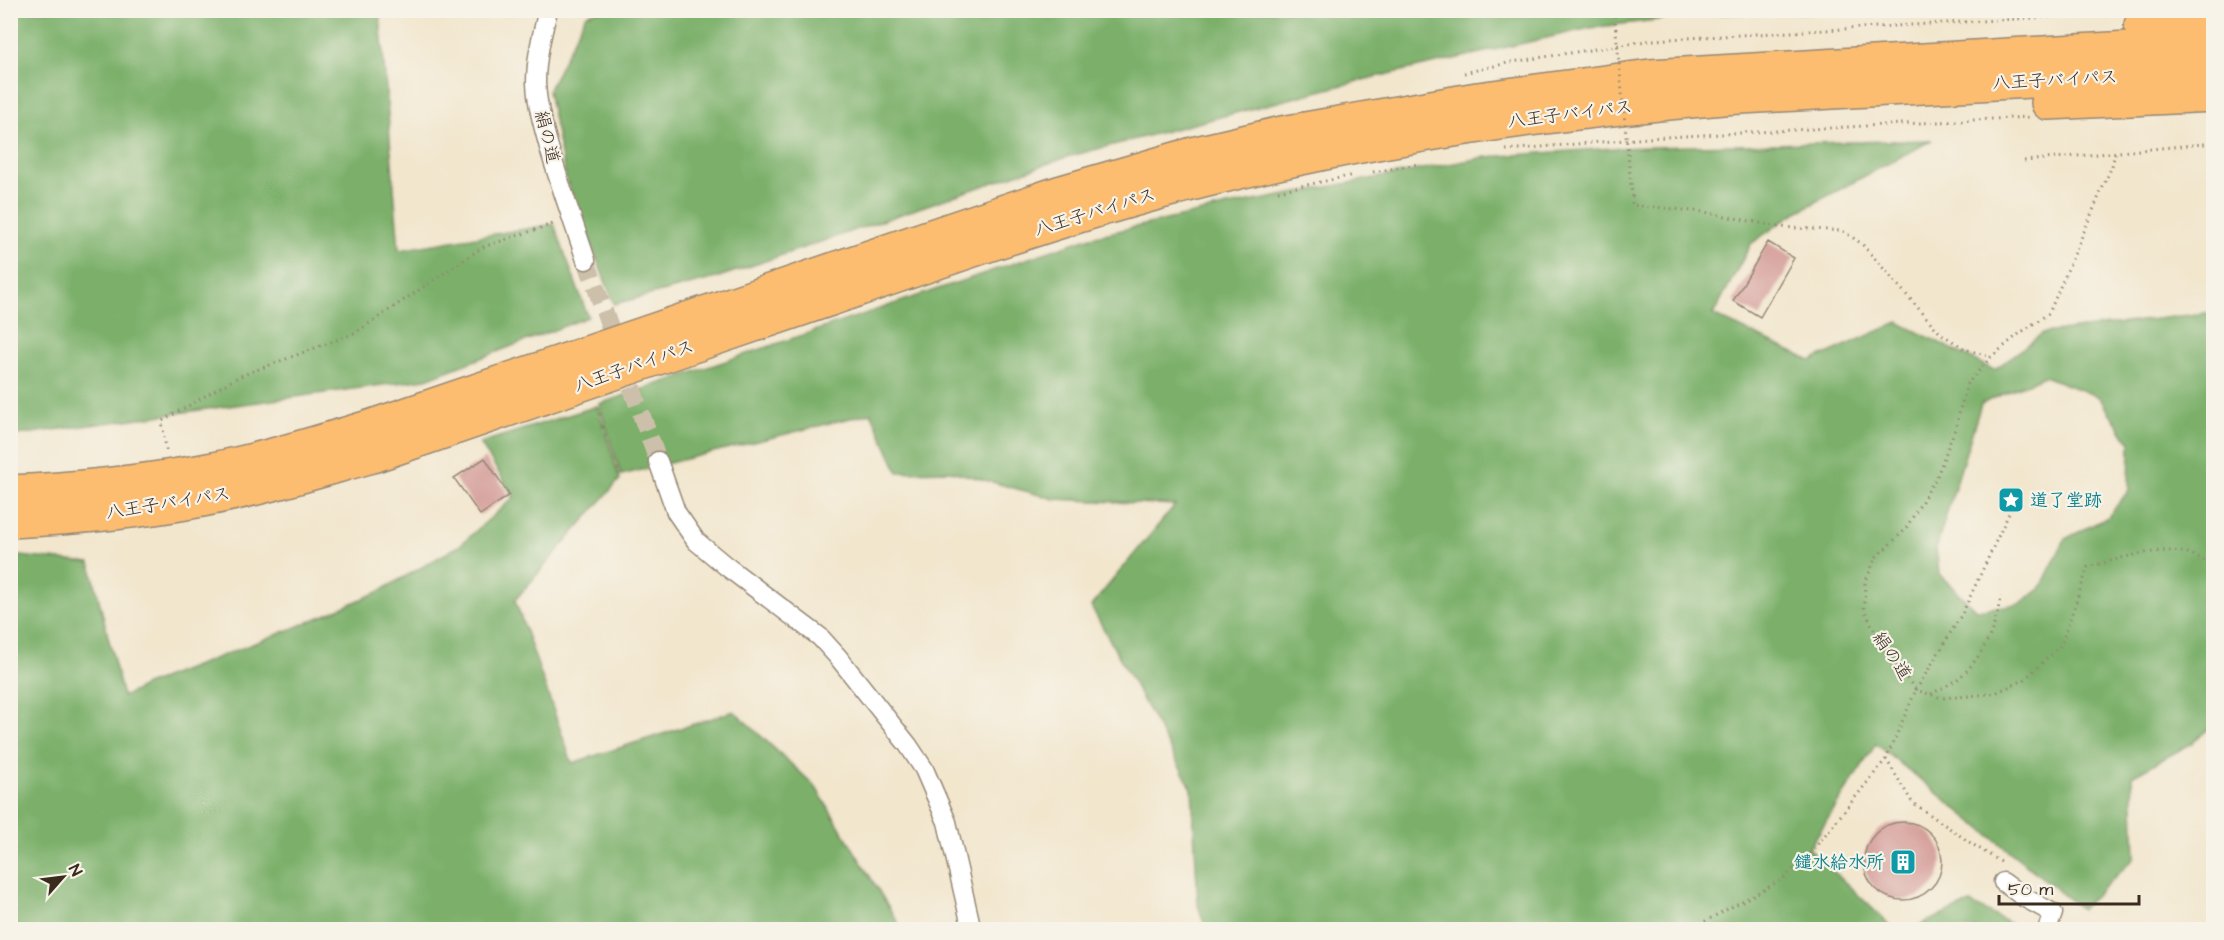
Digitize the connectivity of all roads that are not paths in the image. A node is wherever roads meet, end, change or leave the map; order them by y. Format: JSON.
{"nodes":[{"id":1,"x":548,"y":10,"type":"edge"},
{"id":2,"x":2214,"y":20,"type":"edge"},
{"id":3,"x":2214,"y":43,"type":"edge"},
{"id":4,"x":2214,"y":71,"type":"edge"},
{"id":5,"x":2214,"y":95,"type":"edge"},
{"id":6,"x":1477,"y":99,"type":"junction"},
{"id":7,"x":1361,"y":165,"type":"junction"},
{"id":8,"x":586,"y":260,"type":"tunnel mouth"},
{"id":9,"x":658,"y":460,"type":"tunnel mouth"},
{"id":10,"x":10,"y":492,"type":"edge"},
{"id":11,"x":10,"y":521,"type":"edge"},
{"id":12,"x":2003,"y":882,"type":"road end"},
{"id":13,"x":972,"y":930,"type":"edge"},
{"id":14,"x":2047,"y":930,"type":"edge"}],
"edges":[{"from":1,"to":8,"type":"street","name":"絹の道"},
{"from":2,"to":6,"type":"highway"},
{"from":3,"to":6,"type":"highway","name":"八王子バイパス"},
{"from":4,"to":7,"type":"highway","name":"八王子バイパス"},
{"from":5,"to":7,"type":"highway"},
{"from":6,"to":10,"type":"highway","name":"八王子バイパス"},
{"from":7,"to":11,"type":"highway","name":"八王子バイパス"},
{"from":9,"to":13,"type":"street"},
{"from":12,"to":14,"type":"street"}]}
